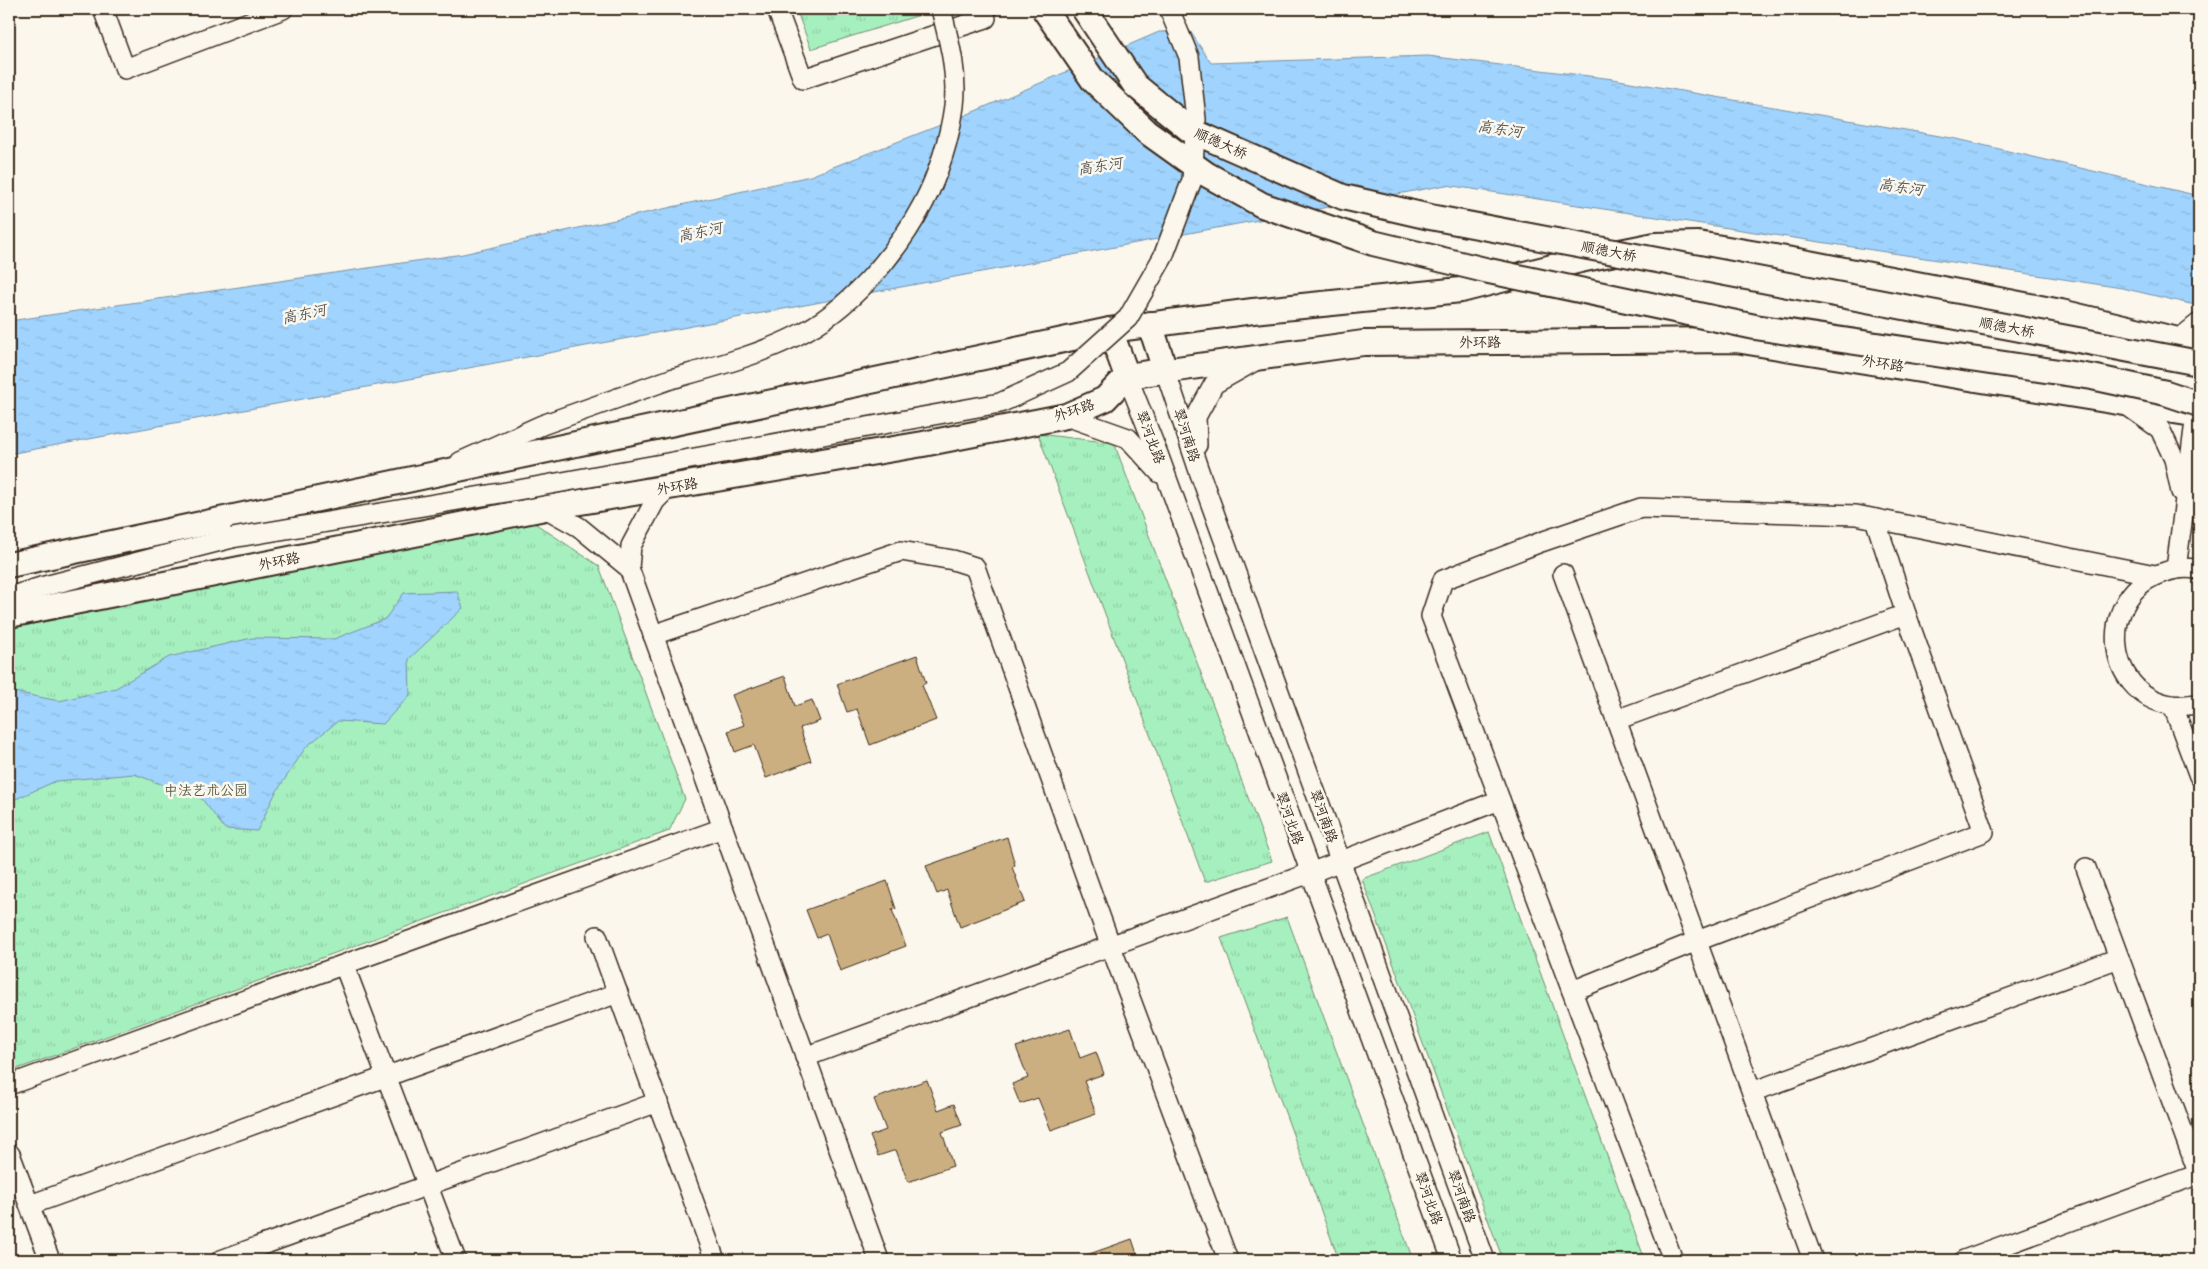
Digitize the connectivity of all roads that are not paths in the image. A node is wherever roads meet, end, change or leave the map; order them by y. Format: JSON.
{"nodes":[{"id":1,"x":103,"y":9,"type":"edge"},
{"id":2,"x":283,"y":9,"type":"edge"},
{"id":3,"x":777,"y":9,"type":"edge"},
{"id":4,"x":941,"y":9,"type":"edge"},
{"id":5,"x":1044,"y":9,"type":"edge"},
{"id":6,"x":1084,"y":9,"type":"edge"},
{"id":7,"x":1169,"y":9,"type":"edge"},
{"id":8,"x":986,"y":18,"type":"dead end"},
{"id":9,"x":2199,"y":323,"type":"edge"},
{"id":10,"x":1150,"y":324,"type":"junction"},
{"id":11,"x":1110,"y":330,"type":"junction"},
{"id":12,"x":2178,"y":340,"type":"junction"},
{"id":13,"x":2199,"y":355,"type":"edge"},
{"id":14,"x":1262,"y":357,"type":"junction"},
{"id":15,"x":2199,"y":363,"type":"edge"},
{"id":16,"x":1166,"y":370,"type":"junction"},
{"id":17,"x":1127,"y":376,"type":"junction"},
{"id":18,"x":2122,"y":401,"type":"junction"},
{"id":19,"x":2198,"y":411,"type":"edge"},
{"id":20,"x":1066,"y":416,"type":"junction"},
{"id":21,"x":1199,"y":471,"type":"junction"},
{"id":22,"x":431,"y":474,"type":"junction"},
{"id":23,"x":1167,"y":480,"type":"junction"},
{"id":24,"x":669,"y":487,"type":"junction"},
{"id":25,"x":545,"y":508,"type":"junction"},
{"id":26,"x":2184,"y":509,"type":"junction"},
{"id":27,"x":1875,"y":519,"type":"junction"},
{"id":28,"x":9,"y":564,"type":"edge"},
{"id":29,"x":629,"y":568,"type":"junction"},
{"id":30,"x":2176,"y":569,"type":"junction"},
{"id":31,"x":2199,"y":570,"type":"edge"},
{"id":32,"x":1563,"y":574,"type":"dead end"},
{"id":33,"x":2155,"y":575,"type":"junction"},
{"id":34,"x":9,"y":597,"type":"edge"},
{"id":35,"x":9,"y":614,"type":"edge"},
{"id":36,"x":1906,"y":614,"type":"junction"},
{"id":37,"x":653,"y":636,"type":"junction"},
{"id":38,"x":2199,"y":704,"type":"edge"},
{"id":39,"x":2173,"y":706,"type":"junction"},
{"id":40,"x":1616,"y":720,"type":"junction"},
{"id":41,"x":2199,"y":776,"type":"edge"},
{"id":42,"x":1500,"y":800,"type":"junction"},
{"id":43,"x":723,"y":828,"type":"junction"},
{"id":44,"x":1340,"y":860,"type":"junction"},
{"id":45,"x":2086,"y":868,"type":"dead end"},
{"id":46,"x":1310,"y":873,"type":"junction"},
{"id":47,"x":597,"y":936,"type":"dead end"},
{"id":48,"x":1697,"y":941,"type":"junction"},
{"id":49,"x":1110,"y":944,"type":"junction"},
{"id":50,"x":2119,"y":958,"type":"junction"},
{"id":51,"x":344,"y":965,"type":"junction"},
{"id":52,"x":1572,"y":991,"type":"junction"},
{"id":53,"x":618,"y":993,"type":"junction"},
{"id":54,"x":805,"y":1057,"type":"junction"},
{"id":55,"x":386,"y":1076,"type":"junction"},
{"id":56,"x":9,"y":1086,"type":"edge"},
{"id":57,"x":1752,"y":1092,"type":"junction"},
{"id":58,"x":658,"y":1102,"type":"junction"},
{"id":59,"x":10,"y":1154,"type":"dead end"},
{"id":60,"x":2199,"y":1174,"type":"edge"},
{"id":61,"x":428,"y":1185,"type":"junction"},
{"id":62,"x":30,"y":1205,"type":"junction"},
{"id":63,"x":50,"y":1260,"type":"edge"},
{"id":64,"x":221,"y":1260,"type":"edge"},
{"id":65,"x":456,"y":1260,"type":"edge"},
{"id":66,"x":715,"y":1260,"type":"edge"},
{"id":67,"x":879,"y":1260,"type":"edge"},
{"id":68,"x":1228,"y":1260,"type":"edge"},
{"id":69,"x":1452,"y":1260,"type":"edge"},
{"id":70,"x":1485,"y":1260,"type":"edge"},
{"id":71,"x":1673,"y":1260,"type":"edge"},
{"id":72,"x":1813,"y":1260,"type":"edge"},
{"id":73,"x":1964,"y":1260,"type":"edge"}],
"edges":[{"from":1,"to":2,"type":"street"},
{"from":3,"to":8,"type":"street"},
{"from":4,"to":22,"type":"street","bridge":true},
{"from":5,"to":19,"type":"main road","bridge":true},
{"from":6,"to":15,"type":"main road","name":"顺德大桥","bridge":true},
{"from":7,"to":34,"type":"street","bridge":true},
{"from":9,"to":12,"type":"street"},
{"from":10,"to":11,"type":"main road"},
{"from":10,"to":12,"type":"main road"},
{"from":10,"to":16,"type":"main road"},
{"from":11,"to":17,"type":"main road"},
{"from":11,"to":22,"type":"main road"},
{"from":12,"to":13,"type":"main road"},
{"from":14,"to":16,"type":"main road","name":"外环路"},
{"from":14,"to":18,"type":"main road","name":"外环路"},
{"from":14,"to":21,"type":"street"},
{"from":16,"to":17,"type":"main road","name":"外环路"},
{"from":16,"to":21,"type":"street","name":"翠河南路"},
{"from":17,"to":20,"type":"main road","name":"外环路"},
{"from":17,"to":23,"type":"street","name":"翠河北路"},
{"from":18,"to":19,"type":"main road","name":"外环路"},
{"from":18,"to":26,"type":"street"},
{"from":19,"to":26,"type":"street"},
{"from":20,"to":23,"type":"street"},
{"from":20,"to":24,"type":"main road","name":"外环路"},
{"from":21,"to":44,"type":"street","name":"翠河南路"},
{"from":22,"to":28,"type":"main road"},
{"from":23,"to":46,"type":"street","name":"翠河北路"},
{"from":24,"to":25,"type":"main road","name":"外环路"},
{"from":24,"to":29,"type":"street"},
{"from":25,"to":29,"type":"street"},
{"from":25,"to":35,"type":"main road","name":"外环路"},
{"from":26,"to":30,"type":"street"},
{"from":27,"to":33,"type":"street"},
{"from":27,"to":36,"type":"street"},
{"from":27,"to":42,"type":"street"},
{"from":29,"to":37,"type":"street"},
{"from":30,"to":31,"type":"street"},
{"from":30,"to":33,"type":"street"},
{"from":32,"to":40,"type":"street"},
{"from":33,"to":39,"type":"street"},
{"from":36,"to":40,"type":"street"},
{"from":36,"to":48,"type":"street"},
{"from":37,"to":43,"type":"street"},
{"from":37,"to":49,"type":"street"},
{"from":38,"to":39,"type":"street"},
{"from":39,"to":41,"type":"street"},
{"from":40,"to":48,"type":"street"},
{"from":42,"to":44,"type":"street"},
{"from":42,"to":52,"type":"street"},
{"from":43,"to":51,"type":"street"},
{"from":43,"to":54,"type":"street"},
{"from":44,"to":46,"type":"street"},
{"from":44,"to":70,"type":"street","name":"翠河南路"},
{"from":45,"to":50,"type":"street"},
{"from":46,"to":49,"type":"street"},
{"from":46,"to":69,"type":"street","name":"翠河北路"},
{"from":47,"to":53,"type":"street"},
{"from":48,"to":52,"type":"street"},
{"from":48,"to":57,"type":"street"},
{"from":49,"to":54,"type":"street"},
{"from":49,"to":68,"type":"street"},
{"from":50,"to":57,"type":"street"},
{"from":50,"to":60,"type":"street"},
{"from":51,"to":55,"type":"street"},
{"from":51,"to":56,"type":"street"},
{"from":52,"to":71,"type":"street"},
{"from":53,"to":55,"type":"street"},
{"from":53,"to":58,"type":"street"},
{"from":54,"to":67,"type":"street"},
{"from":55,"to":61,"type":"street"},
{"from":55,"to":62,"type":"street"},
{"from":57,"to":72,"type":"street"},
{"from":58,"to":61,"type":"street"},
{"from":58,"to":66,"type":"street"},
{"from":59,"to":62,"type":"street"},
{"from":60,"to":73,"type":"street"},
{"from":61,"to":64,"type":"street"},
{"from":61,"to":65,"type":"street"},
{"from":62,"to":63,"type":"street"}]}
